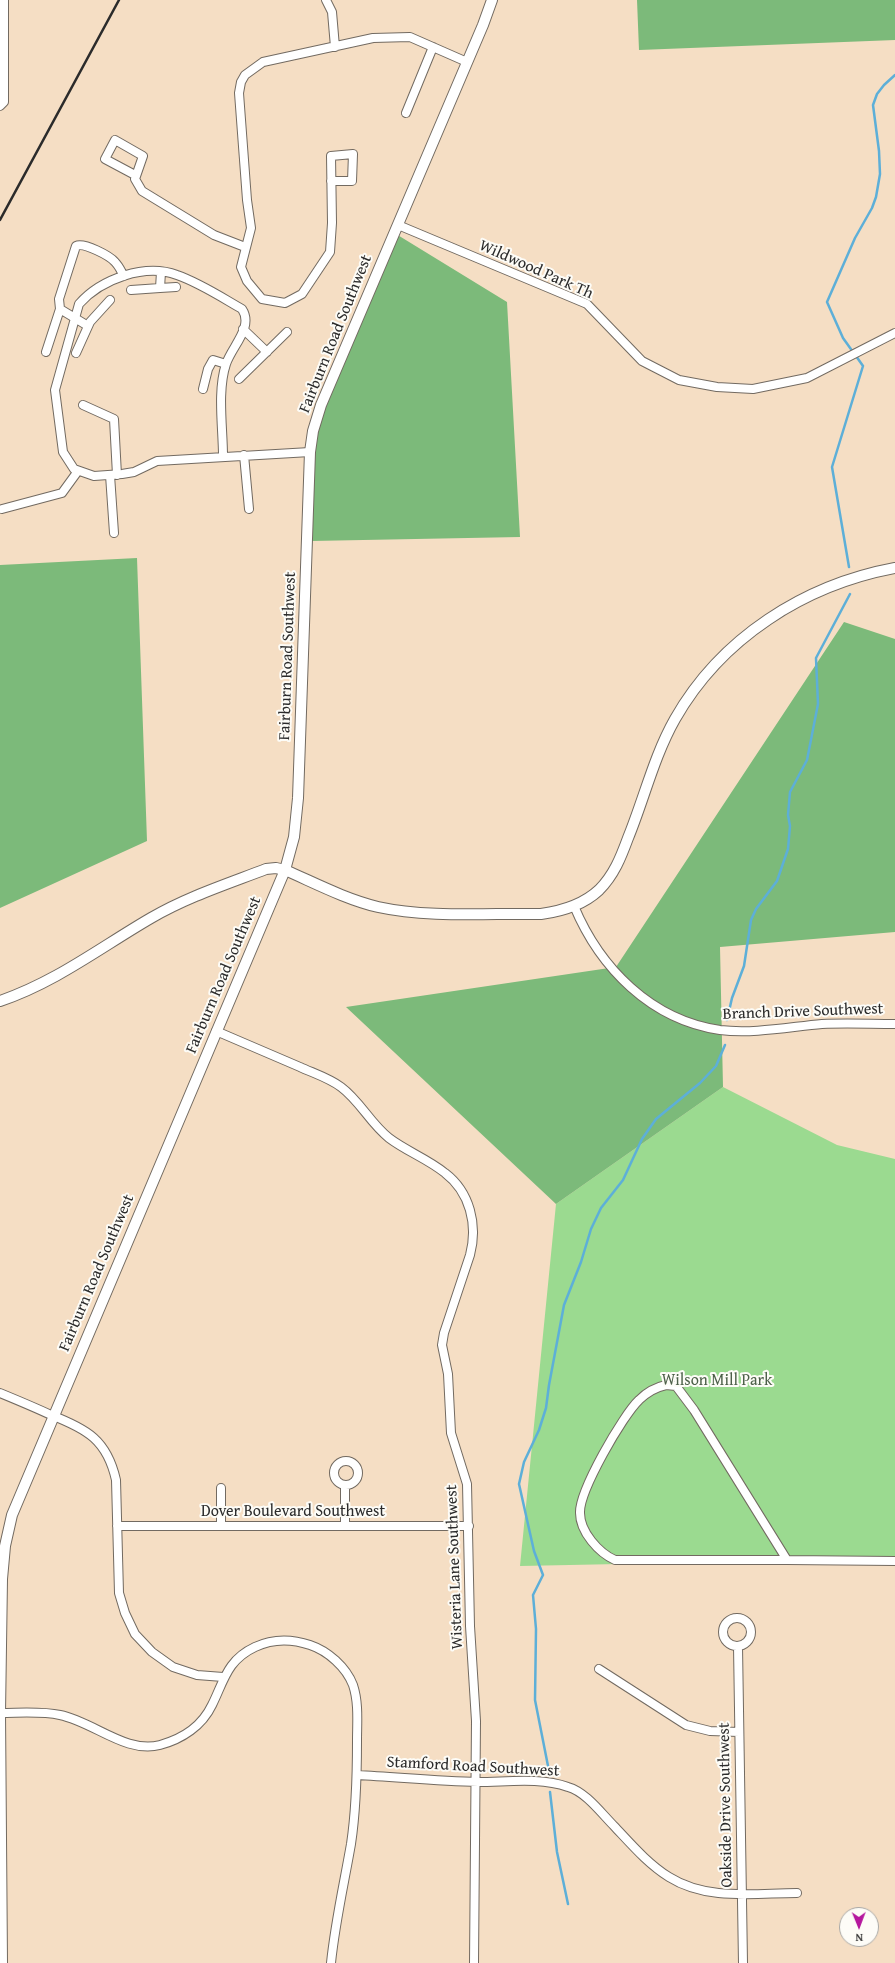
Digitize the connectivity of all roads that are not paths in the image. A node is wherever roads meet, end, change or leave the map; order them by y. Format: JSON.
{"nodes":[{"id":1,"x":4,"y":0,"type":"edge"},
{"id":2,"x":326,"y":0,"type":"edge"},
{"id":3,"x":492,"y":0,"type":"edge"},
{"id":4,"x":335,"y":47,"type":"junction"},
{"id":5,"x":433,"y":47,"type":"junction"},
{"id":6,"x":467,"y":62,"type":"junction"},
{"id":7,"x":0,"y":106,"type":"edge"},
{"id":8,"x":406,"y":113,"type":"dead end"},
{"id":9,"x":136,"y":175,"type":"junction"},
{"id":10,"x":331,"y":181,"type":"dead end"},
{"id":11,"x":398,"y":225,"type":"junction"},
{"id":12,"x":245,"y":247,"type":"junction"},
{"id":13,"x":161,"y":272,"type":"junction"},
{"id":14,"x":124,"y":276,"type":"junction"},
{"id":15,"x":176,"y":287,"type":"dead end"},
{"id":16,"x":160,"y":288,"type":"junction"},
{"id":17,"x":131,"y":290,"type":"dead end"},
{"id":18,"x":110,"y":300,"type":"dead end"},
{"id":19,"x":60,"y":309,"type":"junction"},
{"id":20,"x":75,"y":318,"type":"junction"},
{"id":21,"x":88,"y":326,"type":"junction"},
{"id":22,"x":243,"y":329,"type":"junction"},
{"id":23,"x":287,"y":332,"type":"dead end"},
{"id":24,"x":895,"y":333,"type":"edge"},
{"id":25,"x":46,"y":352,"type":"dead end"},
{"id":26,"x":267,"y":352,"type":"junction"},
{"id":27,"x":76,"y":353,"type":"dead end"},
{"id":28,"x":226,"y":364,"type":"junction"},
{"id":29,"x":239,"y":379,"type":"dead end"},
{"id":30,"x":203,"y":389,"type":"dead end"},
{"id":31,"x":83,"y":405,"type":"dead end"},
{"id":32,"x":310,"y":452,"type":"junction"},
{"id":33,"x":244,"y":455,"type":"junction"},
{"id":34,"x":224,"y":456,"type":"junction"},
{"id":35,"x":78,"y":471,"type":"junction"},
{"id":36,"x":113,"y":475,"type":"junction"},
{"id":37,"x":2,"y":509,"type":"dead end"},
{"id":38,"x":249,"y":509,"type":"dead end"},
{"id":39,"x":114,"y":533,"type":"dead end"},
{"id":40,"x":895,"y":568,"type":"edge"},
{"id":41,"x":284,"y":870,"type":"junction"},
{"id":42,"x":574,"y":906,"type":"junction"},
{"id":43,"x":0,"y":1001,"type":"edge"},
{"id":44,"x":895,"y":1024,"type":"edge"},
{"id":45,"x":216,"y":1031,"type":"junction"},
{"id":46,"x":0,"y":1393,"type":"edge"},
{"id":47,"x":53,"y":1415,"type":"junction"},
{"id":48,"x":345,"y":1485,"type":"dead end"},
{"id":49,"x":221,"y":1488,"type":"dead end"},
{"id":50,"x":117,"y":1526,"type":"junction"},
{"id":51,"x":221,"y":1526,"type":"junction"},
{"id":52,"x":345,"y":1526,"type":"junction"},
{"id":53,"x":469,"y":1526,"type":"junction"},
{"id":54,"x":787,"y":1560,"type":"junction"},
{"id":55,"x":895,"y":1561,"type":"edge"},
{"id":56,"x":738,"y":1646,"type":"dead end"},
{"id":57,"x":599,"y":1669,"type":"dead end"},
{"id":58,"x":223,"y":1677,"type":"junction"},
{"id":59,"x":0,"y":1712,"type":"edge"},
{"id":60,"x":739,"y":1732,"type":"junction"},
{"id":61,"x":357,"y":1775,"type":"junction"},
{"id":62,"x":476,"y":1782,"type":"junction"},
{"id":63,"x":797,"y":1893,"type":"dead end"},
{"id":64,"x":742,"y":1894,"type":"junction"},
{"id":65,"x":2,"y":1963,"type":"edge"},
{"id":66,"x":331,"y":1963,"type":"edge"},
{"id":67,"x":474,"y":1963,"type":"edge"},
{"id":68,"x":743,"y":1963,"type":"edge"}],
"edges":[{"from":1,"to":7,"type":"street"},
{"from":2,"to":4,"type":"street"},
{"from":3,"to":6,"type":"street","name":"Fairburn Road Southwest"},
{"from":4,"to":5,"type":"street"},
{"from":4,"to":12,"type":"street"},
{"from":5,"to":6,"type":"street"},
{"from":5,"to":8,"type":"street"},
{"from":6,"to":11,"type":"street","name":"Fairburn Road Southwest"},
{"from":9,"to":9,"type":"street"},
{"from":9,"to":12,"type":"street"},
{"from":10,"to":12,"type":"street"},
{"from":11,"to":24,"type":"street","name":"Wildwood Park Th"},
{"from":11,"to":32,"type":"street","name":"Fairburn Road Southwest"},
{"from":13,"to":14,"type":"street"},
{"from":13,"to":16,"type":"street"},
{"from":13,"to":22,"type":"street"},
{"from":14,"to":19,"type":"street"},
{"from":14,"to":20,"type":"street"},
{"from":15,"to":16,"type":"street"},
{"from":16,"to":17,"type":"street"},
{"from":18,"to":21,"type":"street"},
{"from":19,"to":20,"type":"street"},
{"from":19,"to":25,"type":"street"},
{"from":20,"to":21,"type":"street"},
{"from":20,"to":35,"type":"street"},
{"from":21,"to":27,"type":"street"},
{"from":22,"to":26,"type":"street"},
{"from":22,"to":28,"type":"street"},
{"from":23,"to":26,"type":"street"},
{"from":26,"to":29,"type":"street"},
{"from":28,"to":30,"type":"street"},
{"from":28,"to":34,"type":"street"},
{"from":31,"to":36,"type":"street"},
{"from":32,"to":33,"type":"street"},
{"from":32,"to":41,"type":"street","name":"Fairburn Road Southwest"},
{"from":33,"to":34,"type":"street"},
{"from":33,"to":38,"type":"street"},
{"from":34,"to":36,"type":"street"},
{"from":35,"to":36,"type":"street"},
{"from":35,"to":37,"type":"street"},
{"from":36,"to":39,"type":"street"},
{"from":40,"to":42,"type":"street"},
{"from":41,"to":42,"type":"street"},
{"from":41,"to":43,"type":"street"},
{"from":41,"to":45,"type":"street","name":"Fairburn Road Southwest"},
{"from":42,"to":44,"type":"street","name":"Branch Drive Southwest"},
{"from":45,"to":47,"type":"street","name":"Fairburn Road Southwest"},
{"from":45,"to":53,"type":"street","name":"Wisteria Lane Southwest"},
{"from":46,"to":47,"type":"street"},
{"from":47,"to":50,"type":"street"},
{"from":47,"to":59,"type":"street","name":"Fairburn Road Southwest"},
{"from":48,"to":52,"type":"street"},
{"from":49,"to":51,"type":"street"},
{"from":50,"to":51,"type":"street","name":"Dover Boulevard Southwest"},
{"from":50,"to":58,"type":"street"},
{"from":51,"to":52,"type":"street","name":"Dover Boulevard Southwest"},
{"from":52,"to":53,"type":"street","name":"Dover Boulevard Southwest"},
{"from":53,"to":62,"type":"street","name":"Wisteria Lane Southwest"},
{"from":54,"to":54,"type":"street"},
{"from":54,"to":55,"type":"street"},
{"from":56,"to":60,"type":"street","name":"Oakside Drive Southwest"},
{"from":57,"to":60,"type":"street"},
{"from":58,"to":59,"type":"street"},
{"from":58,"to":61,"type":"street"},
{"from":59,"to":65,"type":"street","name":"Fairburn Road Southwest"},
{"from":60,"to":64,"type":"street","name":"Oakside Drive Southwest"},
{"from":61,"to":62,"type":"street","name":"Stamford Road Southwest"},
{"from":61,"to":66,"type":"street"},
{"from":62,"to":64,"type":"street","name":"Stamford Road Southwest"},
{"from":62,"to":67,"type":"street","name":"Wisteria Lane Southwest"},
{"from":63,"to":64,"type":"street","name":"Stamford Road Southwest"},
{"from":64,"to":68,"type":"street","name":"Oakside Drive Southwest"}]}
